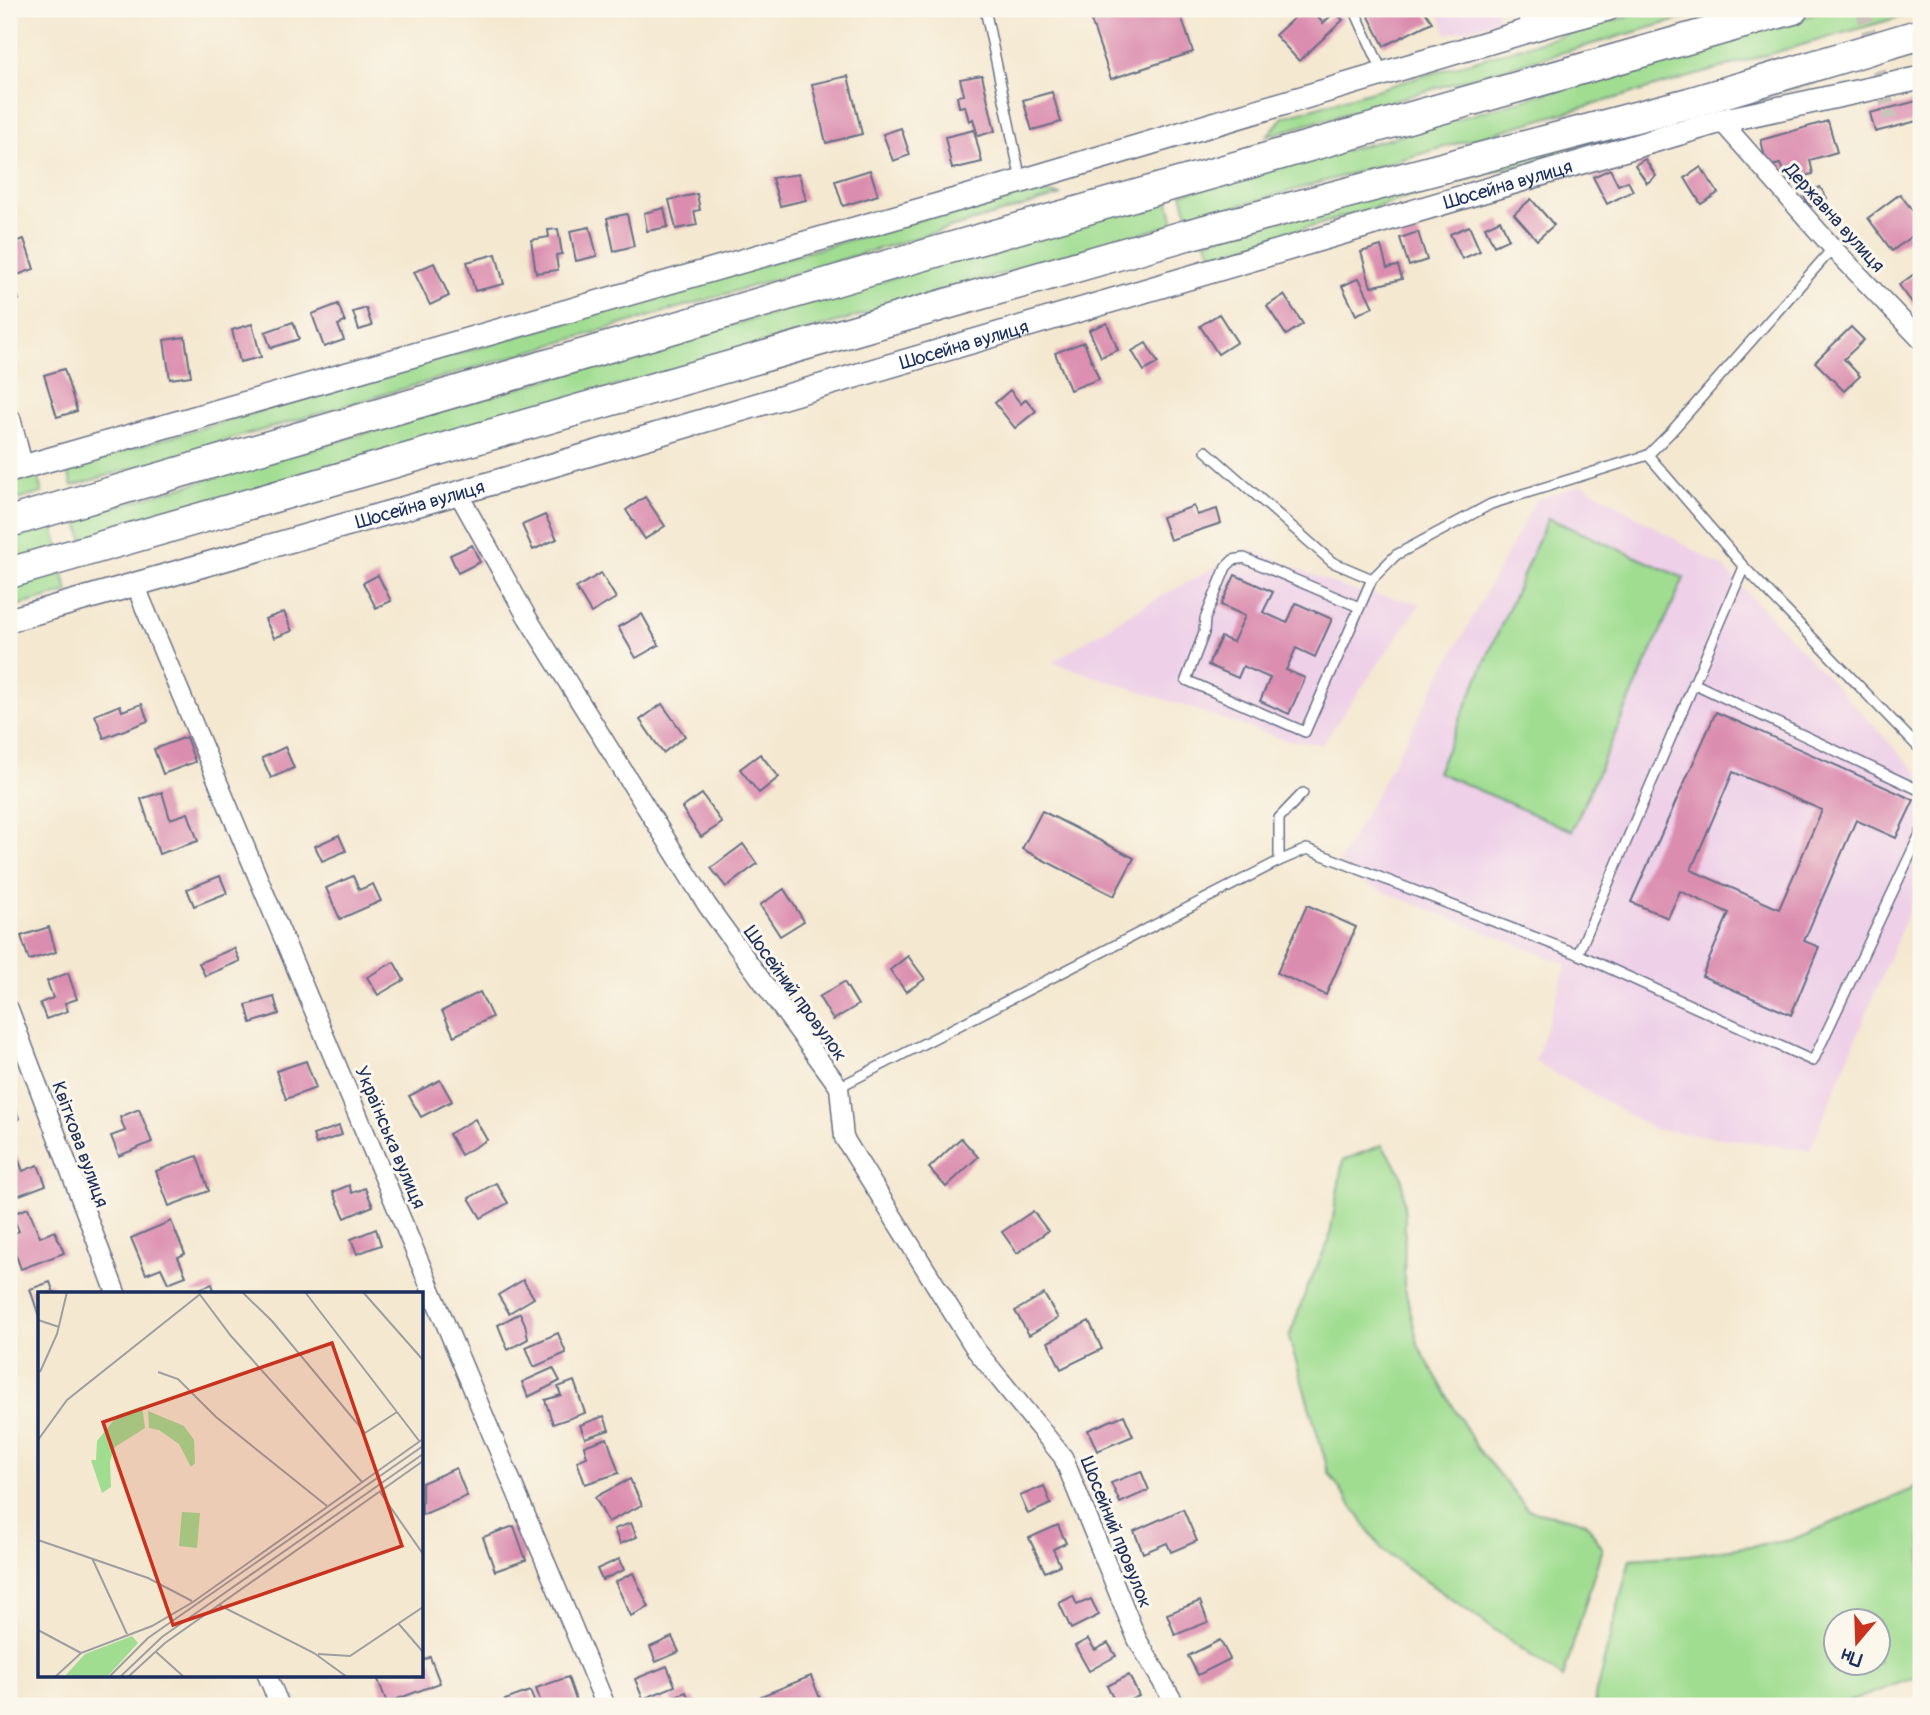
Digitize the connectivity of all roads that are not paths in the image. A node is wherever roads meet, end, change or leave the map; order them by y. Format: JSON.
{"nodes":[{"id":1,"x":985,"y":9,"type":"edge"},
{"id":2,"x":1354,"y":9,"type":"edge"},
{"id":3,"x":1523,"y":9,"type":"edge"},
{"id":4,"x":1608,"y":9,"type":"edge"},
{"id":5,"x":1793,"y":9,"type":"edge"},
{"id":6,"x":1537,"y":28,"type":"junction"},
{"id":7,"x":1921,"y":34,"type":"edge"},
{"id":8,"x":1384,"y":75,"type":"junction"},
{"id":9,"x":1921,"y":78,"type":"edge"},
{"id":10,"x":1721,"y":121,"type":"junction"},
{"id":11,"x":1022,"y":181,"type":"junction"},
{"id":12,"x":1833,"y":248,"type":"junction"},
{"id":13,"x":1921,"y":340,"type":"edge"},
{"id":14,"x":9,"y":419,"type":"edge"},
{"id":15,"x":1206,"y":451,"type":"dead end"},
{"id":16,"x":1648,"y":455,"type":"junction"},
{"id":17,"x":15,"y":469,"type":"edge"},
{"id":18,"x":458,"y":493,"type":"junction"},
{"id":19,"x":9,"y":522,"type":"edge"},
{"id":20,"x":1744,"y":567,"type":"junction"},
{"id":21,"x":9,"y":573,"type":"edge"},
{"id":22,"x":1372,"y":579,"type":"junction"},
{"id":23,"x":137,"y":584,"type":"junction"},
{"id":24,"x":1359,"y":607,"type":"junction"},
{"id":25,"x":9,"y":620,"type":"edge"},
{"id":26,"x":1693,"y":683,"type":"junction"},
{"id":27,"x":1921,"y":750,"type":"edge"},
{"id":28,"x":1921,"y":791,"type":"edge"},
{"id":29,"x":1303,"y":793,"type":"dead end"},
{"id":30,"x":1921,"y":832,"type":"edge"},
{"id":31,"x":1279,"y":861,"type":"junction"},
{"id":32,"x":1578,"y":954,"type":"junction"},
{"id":33,"x":9,"y":1009,"type":"edge"},
{"id":34,"x":839,"y":1087,"type":"junction"},
{"id":35,"x":116,"y":1292,"type":"edge"},
{"id":36,"x":267,"y":1676,"type":"edge"},
{"id":37,"x":280,"y":1706,"type":"edge"},
{"id":38,"x":606,"y":1706,"type":"edge"},
{"id":39,"x":1176,"y":1706,"type":"edge"}],
"edges":[{"from":1,"to":11,"type":"lane"},
{"from":2,"to":8,"type":"lane"},
{"from":3,"to":6,"type":"street"},
{"from":4,"to":6,"type":"street"},
{"from":5,"to":19,"type":"highway"},
{"from":6,"to":8,"type":"street"},
{"from":7,"to":21,"type":"highway"},
{"from":8,"to":11,"type":"street"},
{"from":9,"to":10,"type":"street","name":"Шосейна вулиця"},
{"from":10,"to":12,"type":"street","name":"Державна вулиця"},
{"from":10,"to":18,"type":"street","name":"Шосейна вулиця"},
{"from":11,"to":17,"type":"street"},
{"from":12,"to":13,"type":"street","name":"Державна вулиця"},
{"from":12,"to":16,"type":"lane"},
{"from":14,"to":17,"type":"street"},
{"from":15,"to":22,"type":"lane"},
{"from":16,"to":20,"type":"lane"},
{"from":16,"to":22,"type":"lane"},
{"from":18,"to":23,"type":"street","name":"Шосейна вулиця"},
{"from":18,"to":34,"type":"street","name":"Шосейний провулок"},
{"from":20,"to":26,"type":"lane"},
{"from":20,"to":27,"type":"lane"},
{"from":22,"to":24,"type":"lane"},
{"from":23,"to":25,"type":"street","name":"Шосейна вулиця"},
{"from":23,"to":38,"type":"street","name":"Українська вулиця"},
{"from":24,"to":24,"type":"lane"},
{"from":26,"to":28,"type":"lane"},
{"from":26,"to":32,"type":"lane"},
{"from":29,"to":31,"type":"lane"},
{"from":30,"to":32,"type":"lane"},
{"from":31,"to":32,"type":"lane"},
{"from":31,"to":34,"type":"lane"},
{"from":33,"to":35,"type":"street","name":"Квіткова вулиця"},
{"from":34,"to":39,"type":"street","name":"Шосейний провулок"},
{"from":36,"to":37,"type":"street"}]}
